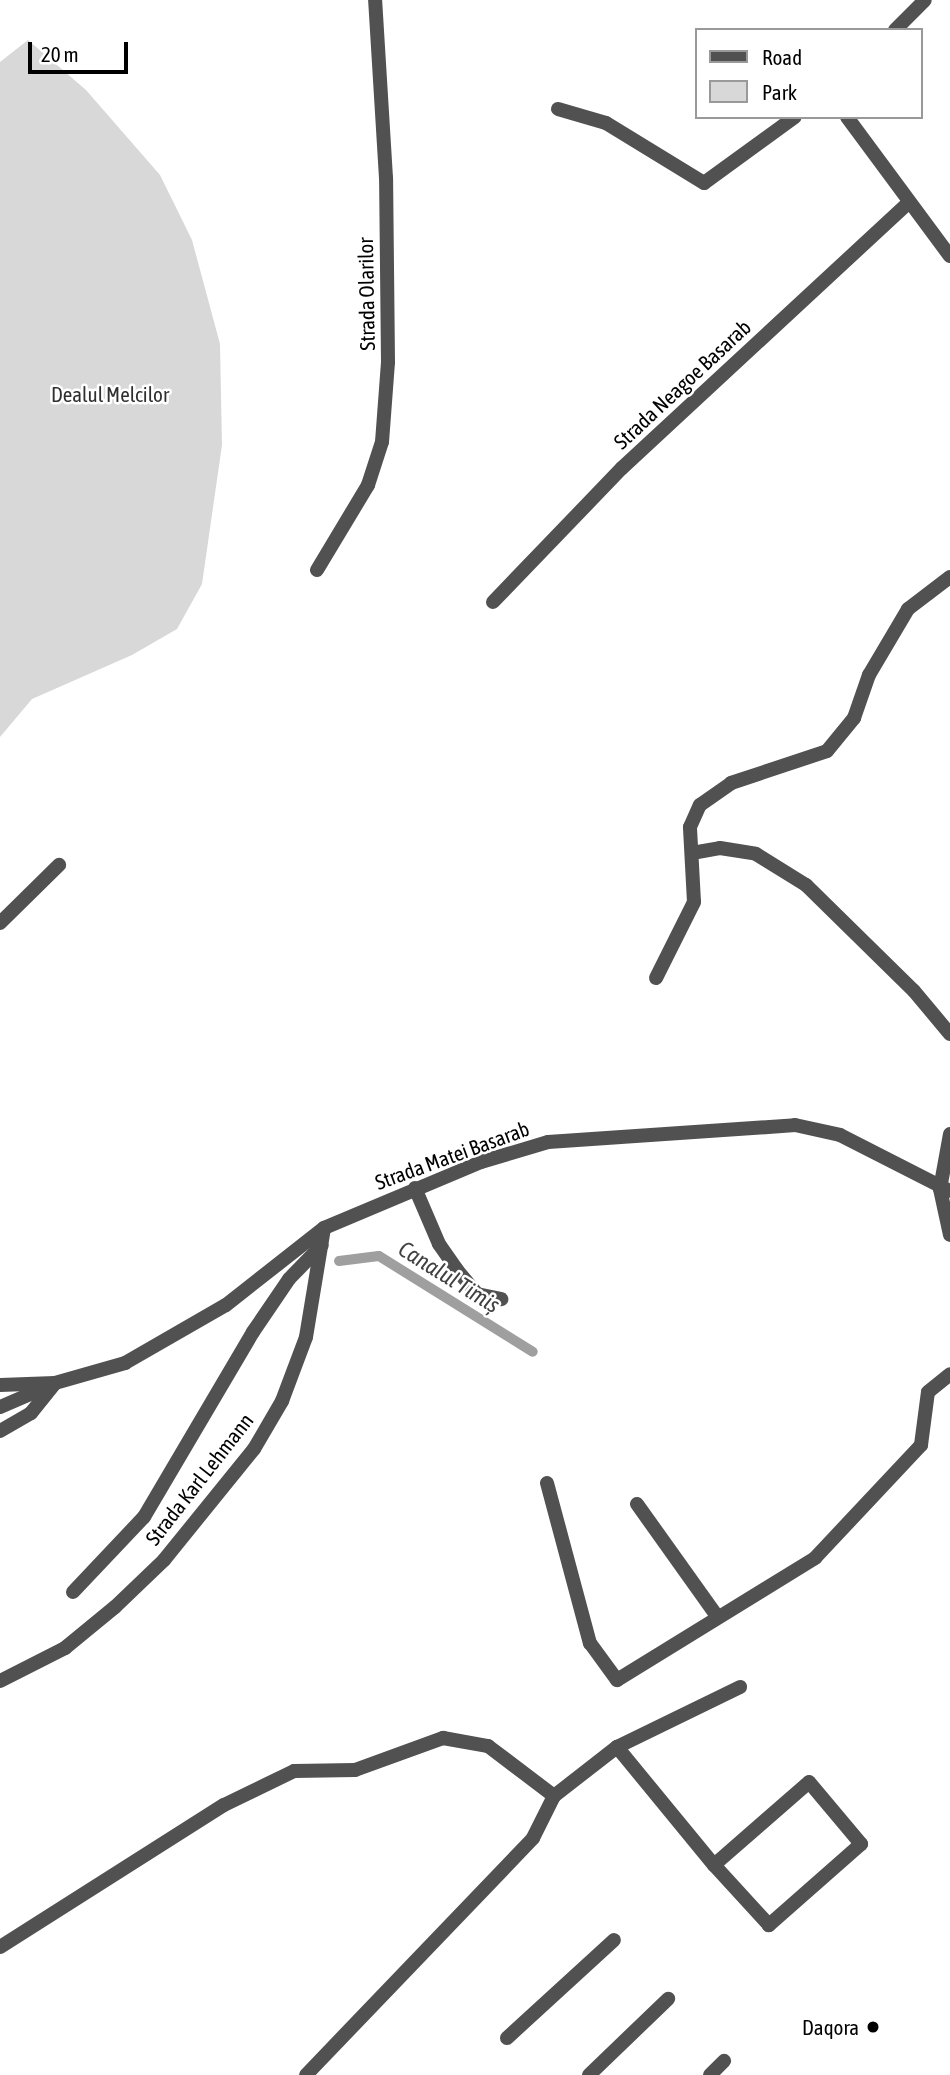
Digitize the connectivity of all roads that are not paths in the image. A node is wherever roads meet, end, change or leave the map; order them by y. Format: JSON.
{"nodes":[{"id":1,"x":375,"y":0,"type":"edge"},
{"id":2,"x":925,"y":0,"type":"edge"},
{"id":3,"x":897,"y":28,"type":"edge"},
{"id":4,"x":558,"y":109,"type":"dead end"},
{"id":5,"x":792,"y":119,"type":"edge"},
{"id":6,"x":848,"y":119,"type":"edge"},
{"id":7,"x":907,"y":204,"type":"junction"},
{"id":8,"x":950,"y":256,"type":"edge"},
{"id":9,"x":317,"y":570,"type":"dead end"},
{"id":10,"x":950,"y":578,"type":"edge"},
{"id":11,"x":493,"y":602,"type":"dead end"},
{"id":12,"x":692,"y":853,"type":"junction"},
{"id":13,"x":59,"y":865,"type":"dead end"},
{"id":14,"x":0,"y":923,"type":"edge"},
{"id":15,"x":656,"y":978,"type":"dead end"},
{"id":16,"x":950,"y":1034,"type":"edge"},
{"id":17,"x":950,"y":1134,"type":"edge"},
{"id":18,"x":415,"y":1188,"type":"junction"},
{"id":19,"x":945,"y":1190,"type":"edge"},
{"id":20,"x":324,"y":1228,"type":"junction"},
{"id":21,"x":950,"y":1235,"type":"edge"},
{"id":22,"x":322,"y":1245,"type":"junction"},
{"id":23,"x":502,"y":1298,"type":"dead end"},
{"id":24,"x":950,"y":1374,"type":"edge"},
{"id":25,"x":55,"y":1383,"type":"junction"},
{"id":26,"x":0,"y":1385,"type":"edge"},
{"id":27,"x":0,"y":1407,"type":"edge"},
{"id":28,"x":0,"y":1431,"type":"edge"},
{"id":29,"x":547,"y":1483,"type":"dead end"},
{"id":30,"x":637,"y":1504,"type":"dead end"},
{"id":31,"x":73,"y":1592,"type":"dead end"},
{"id":32,"x":717,"y":1616,"type":"junction"},
{"id":33,"x":0,"y":1681,"type":"edge"},
{"id":34,"x":740,"y":1687,"type":"dead end"},
{"id":35,"x":617,"y":1747,"type":"junction"},
{"id":36,"x":554,"y":1796,"type":"junction"},
{"id":37,"x":713,"y":1866,"type":"junction"},
{"id":38,"x":614,"y":1940,"type":"dead end"},
{"id":39,"x":0,"y":1947,"type":"edge"},
{"id":40,"x":668,"y":2000,"type":"dead end"},
{"id":41,"x":508,"y":2038,"type":"dead end"},
{"id":42,"x":724,"y":2061,"type":"dead end"},
{"id":43,"x":306,"y":2075,"type":"edge"},
{"id":44,"x":589,"y":2075,"type":"edge"},
{"id":45,"x":710,"y":2075,"type":"edge"}],
"edges":[{"from":1,"to":9,"type":"street","name":"Strada Olarilor"},
{"from":2,"to":3,"type":"street"},
{"from":4,"to":5,"type":"street"},
{"from":6,"to":7,"type":"street"},
{"from":7,"to":8,"type":"street"},
{"from":7,"to":11,"type":"street","name":"Strada Neagoe Basarab"},
{"from":10,"to":12,"type":"street"},
{"from":12,"to":15,"type":"street"},
{"from":12,"to":16,"type":"street"},
{"from":13,"to":14,"type":"street"},
{"from":17,"to":19,"type":"street"},
{"from":18,"to":19,"type":"street","name":"Strada Matei Basarab"},
{"from":18,"to":20,"type":"street","name":"Strada Matei Basarab"},
{"from":18,"to":23,"type":"street"},
{"from":19,"to":21,"type":"street"},
{"from":20,"to":22,"type":"street","name":"Strada Karl Lehmann"},
{"from":20,"to":25,"type":"street","name":"Strada Matei Basarab"},
{"from":22,"to":31,"type":"street"},
{"from":22,"to":33,"type":"street","name":"Strada Karl Lehmann"},
{"from":24,"to":32,"type":"street"},
{"from":25,"to":26,"type":"street","name":"Strada Matei Basarab"},
{"from":25,"to":27,"type":"street","name":"Strada Matei Basarab"},
{"from":25,"to":28,"type":"street"},
{"from":29,"to":32,"type":"street"},
{"from":30,"to":32,"type":"street"},
{"from":34,"to":35,"type":"street"},
{"from":35,"to":36,"type":"street"},
{"from":35,"to":37,"type":"street"},
{"from":36,"to":39,"type":"street"},
{"from":36,"to":43,"type":"street"},
{"from":37,"to":37,"type":"street"},
{"from":38,"to":41,"type":"street"},
{"from":40,"to":44,"type":"street"},
{"from":42,"to":45,"type":"street"}]}
